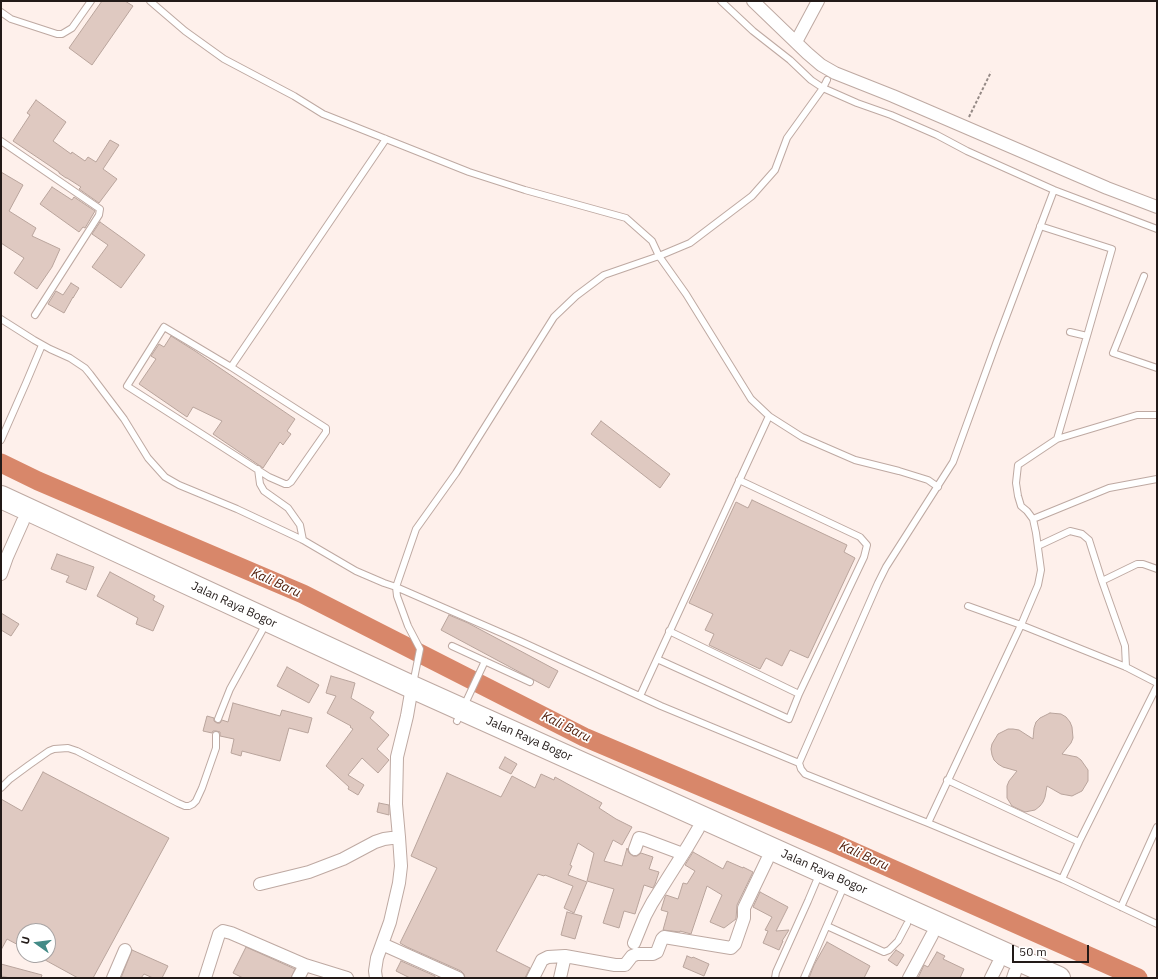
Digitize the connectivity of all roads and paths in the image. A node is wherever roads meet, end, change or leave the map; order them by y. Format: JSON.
{"nodes":[{"id":1,"x":91,"y":1,"type":"edge"},
{"id":2,"x":150,"y":1,"type":"edge"},
{"id":3,"x":721,"y":1,"type":"edge"},
{"id":4,"x":753,"y":1,"type":"edge"},
{"id":5,"x":818,"y":1,"type":"edge"},
{"id":6,"x":1,"y":12,"type":"edge"},
{"id":7,"x":796,"y":42,"type":"junction"},
{"id":8,"x":991,"y":72,"type":"dead end"},
{"id":9,"x":827,"y":80,"type":"dead end"},
{"id":10,"x":823,"y":88,"type":"junction"},
{"id":11,"x":964,"y":127,"type":"junction"},
{"id":12,"x":386,"y":139,"type":"junction"},
{"id":13,"x":1,"y":141,"type":"edge"},
{"id":14,"x":1054,"y":190,"type":"junction"},
{"id":15,"x":1157,"y":206,"type":"edge"},
{"id":16,"x":1040,"y":226,"type":"junction"},
{"id":17,"x":1157,"y":229,"type":"edge"},
{"id":18,"x":659,"y":256,"type":"junction"},
{"id":19,"x":1144,"y":276,"type":"dead end"},
{"id":20,"x":35,"y":315,"type":"dead end"},
{"id":21,"x":1,"y":318,"type":"edge"},
{"id":22,"x":1070,"y":332,"type":"dead end"},
{"id":23,"x":1087,"y":336,"type":"junction"},
{"id":24,"x":42,"y":345,"type":"junction"},
{"id":25,"x":231,"y":367,"type":"junction"},
{"id":26,"x":1157,"y":368,"type":"edge"},
{"id":27,"x":1157,"y":414,"type":"edge"},
{"id":28,"x":769,"y":416,"type":"junction"},
{"id":29,"x":1057,"y":439,"type":"junction"},
{"id":30,"x":1,"y":440,"type":"edge"},
{"id":31,"x":258,"y":469,"type":"junction"},
{"id":32,"x":1157,"y":479,"type":"edge"},
{"id":33,"x":740,"y":480,"type":"junction"},
{"id":34,"x":938,"y":487,"type":"junction"},
{"id":35,"x":1,"y":496,"type":"edge"},
{"id":36,"x":1,"y":510,"type":"edge"},
{"id":37,"x":1033,"y":519,"type":"junction"},
{"id":38,"x":23,"y":520,"type":"junction"},
{"id":39,"x":303,"y":540,"type":"junction"},
{"id":40,"x":1038,"y":546,"type":"junction"},
{"id":41,"x":1157,"y":569,"type":"edge"},
{"id":42,"x":1,"y":574,"type":"edge"},
{"id":43,"x":1102,"y":581,"type":"junction"},
{"id":44,"x":396,"y":587,"type":"junction"},
{"id":45,"x":968,"y":606,"type":"dead end"},
{"id":46,"x":1021,"y":625,"type":"junction"},
{"id":47,"x":262,"y":631,"type":"junction"},
{"id":48,"x":669,"y":631,"type":"junction"},
{"id":49,"x":452,"y":646,"type":"dead end"},
{"id":50,"x":657,"y":659,"type":"junction"},
{"id":51,"x":485,"y":661,"type":"junction"},
{"id":52,"x":1126,"y":667,"type":"junction"},
{"id":53,"x":530,"y":682,"type":"dead end"},
{"id":54,"x":1157,"y":683,"type":"edge"},
{"id":55,"x":1157,"y":686,"type":"edge"},
{"id":56,"x":411,"y":694,"type":"junction"},
{"id":57,"x":799,"y":694,"type":"junction"},
{"id":58,"x":640,"y":696,"type":"junction"},
{"id":59,"x":464,"y":707,"type":"junction"},
{"id":60,"x":218,"y":719,"type":"dead end"},
{"id":61,"x":216,"y":735,"type":"dead end"},
{"id":62,"x":799,"y":763,"type":"junction"},
{"id":63,"x":948,"y":780,"type":"junction"},
{"id":64,"x":1,"y":788,"type":"edge"},
{"id":65,"x":928,"y":823,"type":"junction"},
{"id":66,"x":1157,"y":827,"type":"edge"},
{"id":67,"x":698,"y":829,"type":"junction"},
{"id":68,"x":399,"y":837,"type":"junction"},
{"id":69,"x":1079,"y":842,"type":"junction"},
{"id":70,"x":635,"y":849,"type":"dead end"},
{"id":71,"x":682,"y":854,"type":"junction"},
{"id":72,"x":767,"y":860,"type":"junction"},
{"id":73,"x":1062,"y":879,"type":"junction"},
{"id":74,"x":816,"y":882,"type":"junction"},
{"id":75,"x":260,"y":884,"type":"dead end"},
{"id":76,"x":843,"y":887,"type":"junction"},
{"id":77,"x":1121,"y":907,"type":"junction"},
{"id":78,"x":907,"y":924,"type":"junction"},
{"id":79,"x":1157,"y":924,"type":"edge"},
{"id":80,"x":827,"y":926,"type":"junction"},
{"id":81,"x":932,"y":935,"type":"junction"},
{"id":82,"x":634,"y":943,"type":"dead end"},
{"id":83,"x":382,"y":944,"type":"junction"},
{"id":84,"x":125,"y":950,"type":"dead end"},
{"id":85,"x":565,"y":956,"type":"junction"},
{"id":86,"x":305,"y":965,"type":"junction"},
{"id":87,"x":1009,"y":974,"type":"edge"},
{"id":88,"x":451,"y":976,"type":"edge"},
{"id":89,"x":113,"y":978,"type":"edge"},
{"id":90,"x":204,"y":978,"type":"edge"},
{"id":91,"x":298,"y":978,"type":"edge"},
{"id":92,"x":347,"y":978,"type":"edge"},
{"id":93,"x":376,"y":978,"type":"edge"},
{"id":94,"x":533,"y":978,"type":"edge"},
{"id":95,"x":560,"y":978,"type":"edge"},
{"id":96,"x":775,"y":978,"type":"edge"},
{"id":97,"x":804,"y":978,"type":"edge"},
{"id":98,"x":909,"y":978,"type":"edge"},
{"id":99,"x":1058,"y":978,"type":"edge"}],
"edges":[{"from":1,"to":6,"type":"lane"},
{"from":2,"to":12,"type":"lane"},
{"from":3,"to":10,"type":"lane"},
{"from":4,"to":7,"type":"street"},
{"from":5,"to":7,"type":"street"},
{"from":7,"to":11,"type":"street"},
{"from":8,"to":11,"type":"path"},
{"from":9,"to":10,"type":"lane"},
{"from":10,"to":14,"type":"lane"},
{"from":10,"to":18,"type":"lane"},
{"from":11,"to":15,"type":"street"},
{"from":12,"to":18,"type":"lane"},
{"from":12,"to":25,"type":"lane"},
{"from":13,"to":20,"type":"lane"},
{"from":14,"to":16,"type":"lane"},
{"from":14,"to":17,"type":"lane"},
{"from":16,"to":23,"type":"lane"},
{"from":16,"to":34,"type":"lane"},
{"from":18,"to":28,"type":"lane"},
{"from":18,"to":44,"type":"lane"},
{"from":19,"to":26,"type":"lane"},
{"from":21,"to":24,"type":"lane"},
{"from":22,"to":23,"type":"lane"},
{"from":23,"to":29,"type":"lane"},
{"from":24,"to":30,"type":"lane"},
{"from":24,"to":39,"type":"lane"},
{"from":25,"to":31,"type":"lane"},
{"from":25,"to":31,"type":"lane"},
{"from":27,"to":29,"type":"lane"},
{"from":28,"to":33,"type":"lane"},
{"from":28,"to":34,"type":"lane"},
{"from":29,"to":37,"type":"lane"},
{"from":31,"to":39,"type":"lane"},
{"from":32,"to":37,"type":"lane"},
{"from":33,"to":48,"type":"lane"},
{"from":33,"to":57,"type":"lane"},
{"from":34,"to":62,"type":"lane"},
{"from":35,"to":56,"type":"highway","name":"Jalan Raya Bogor"},
{"from":36,"to":38,"type":"highway","name":"Jalan Raya Bogor"},
{"from":37,"to":40,"type":"lane"},
{"from":38,"to":42,"type":"street"},
{"from":38,"to":47,"type":"highway","name":"Jalan Raya Bogor"},
{"from":39,"to":44,"type":"lane"},
{"from":40,"to":43,"type":"lane"},
{"from":40,"to":46,"type":"lane"},
{"from":41,"to":43,"type":"lane"},
{"from":43,"to":52,"type":"lane"},
{"from":44,"to":56,"type":"lane"},
{"from":44,"to":58,"type":"lane"},
{"from":45,"to":46,"type":"lane"},
{"from":46,"to":52,"type":"lane"},
{"from":46,"to":63,"type":"lane"},
{"from":47,"to":56,"type":"highway","name":"Jalan Raya Bogor"},
{"from":47,"to":60,"type":"lane"},
{"from":48,"to":50,"type":"lane"},
{"from":48,"to":57,"type":"lane"},
{"from":49,"to":51,"type":"lane"},
{"from":50,"to":57,"type":"lane"},
{"from":50,"to":58,"type":"lane"},
{"from":51,"to":53,"type":"lane"},
{"from":51,"to":59,"type":"lane"},
{"from":52,"to":54,"type":"lane"},
{"from":55,"to":69,"type":"lane"},
{"from":56,"to":59,"type":"highway","name":"Jalan Raya Bogor"},
{"from":56,"to":68,"type":"street"},
{"from":58,"to":62,"type":"lane"},
{"from":59,"to":67,"type":"highway","name":"Jalan Raya Bogor"},
{"from":59,"to":76,"type":"highway","name":"Jalan Raya Bogor"},
{"from":61,"to":64,"type":"lane"},
{"from":62,"to":65,"type":"lane"},
{"from":63,"to":65,"type":"lane"},
{"from":63,"to":69,"type":"lane"},
{"from":65,"to":73,"type":"lane"},
{"from":66,"to":77,"type":"lane"},
{"from":67,"to":71,"type":"street"},
{"from":67,"to":72,"type":"highway","name":"Jalan Raya Bogor"},
{"from":68,"to":75,"type":"street"},
{"from":68,"to":83,"type":"street"},
{"from":69,"to":73,"type":"lane"},
{"from":70,"to":71,"type":"street"},
{"from":71,"to":82,"type":"street"},
{"from":72,"to":74,"type":"highway","name":"Jalan Raya Bogor"},
{"from":72,"to":85,"type":"street"},
{"from":73,"to":77,"type":"lane"},
{"from":74,"to":76,"type":"highway","name":"Jalan Raya Bogor"},
{"from":74,"to":96,"type":"lane"},
{"from":76,"to":78,"type":"highway","name":"Jalan Raya Bogor"},
{"from":76,"to":80,"type":"lane"},
{"from":76,"to":99,"type":"highway","name":"Jalan Raya Bogor"},
{"from":77,"to":79,"type":"lane"},
{"from":78,"to":80,"type":"lane"},
{"from":78,"to":81,"type":"highway","name":"Jalan Raya Bogor"},
{"from":80,"to":97,"type":"lane"},
{"from":81,"to":87,"type":"highway","name":"Jalan Raya Bogor"},
{"from":81,"to":98,"type":"street"},
{"from":83,"to":88,"type":"street"},
{"from":83,"to":93,"type":"street"},
{"from":84,"to":89,"type":"street"},
{"from":85,"to":94,"type":"street"},
{"from":85,"to":95,"type":"street"},
{"from":86,"to":90,"type":"street"},
{"from":86,"to":91,"type":"street"},
{"from":86,"to":92,"type":"street"}]}
